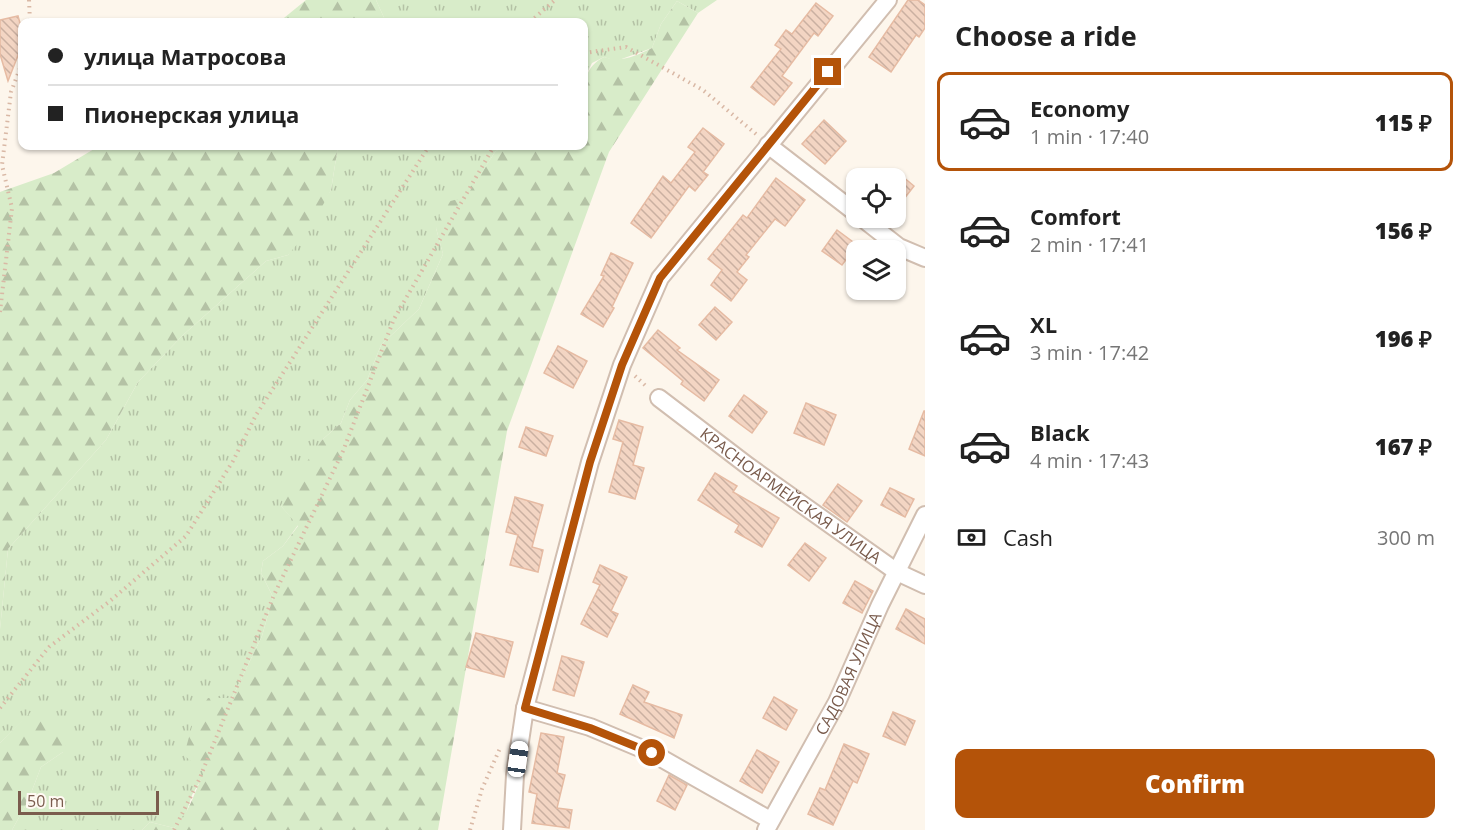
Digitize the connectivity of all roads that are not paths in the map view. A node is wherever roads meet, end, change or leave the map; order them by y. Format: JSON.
{"nodes":[{"id":1,"x":888,"y":0,"type":"edge"},
{"id":2,"x":768,"y":144,"type":"junction"},
{"id":3,"x":846,"y":205,"type":"edge"},
{"id":4,"x":875,"y":228,"type":"edge"},
{"id":5,"x":925,"y":258,"type":"edge"},
{"id":6,"x":659,"y":398,"type":"road end"},
{"id":7,"x":925,"y":515,"type":"edge"},
{"id":8,"x":897,"y":572,"type":"junction"},
{"id":9,"x":925,"y":585,"type":"edge"},
{"id":10,"x":525,"y":708,"type":"junction"},
{"id":11,"x":768,"y":825,"type":"edge"},
{"id":12,"x":512,"y":830,"type":"edge"}],
"edges":[{"from":1,"to":2,"type":"street"},
{"from":2,"to":3,"type":"street"},
{"from":2,"to":10,"type":"street"},
{"from":4,"to":5,"type":"street"},
{"from":6,"to":8,"type":"street","name":"КРАСНОАРМЕЙСКАЯ УЛИЦА"},
{"from":7,"to":8,"type":"street","name":"САДОВАЯ УЛИЦА"},
{"from":8,"to":9,"type":"street","name":"КРАСНОАРМЕЙСКАЯ УЛИЦА"},
{"from":8,"to":11,"type":"street","name":"САДОВАЯ УЛИЦА"},
{"from":10,"to":11,"type":"street"},
{"from":10,"to":12,"type":"street"}]}
